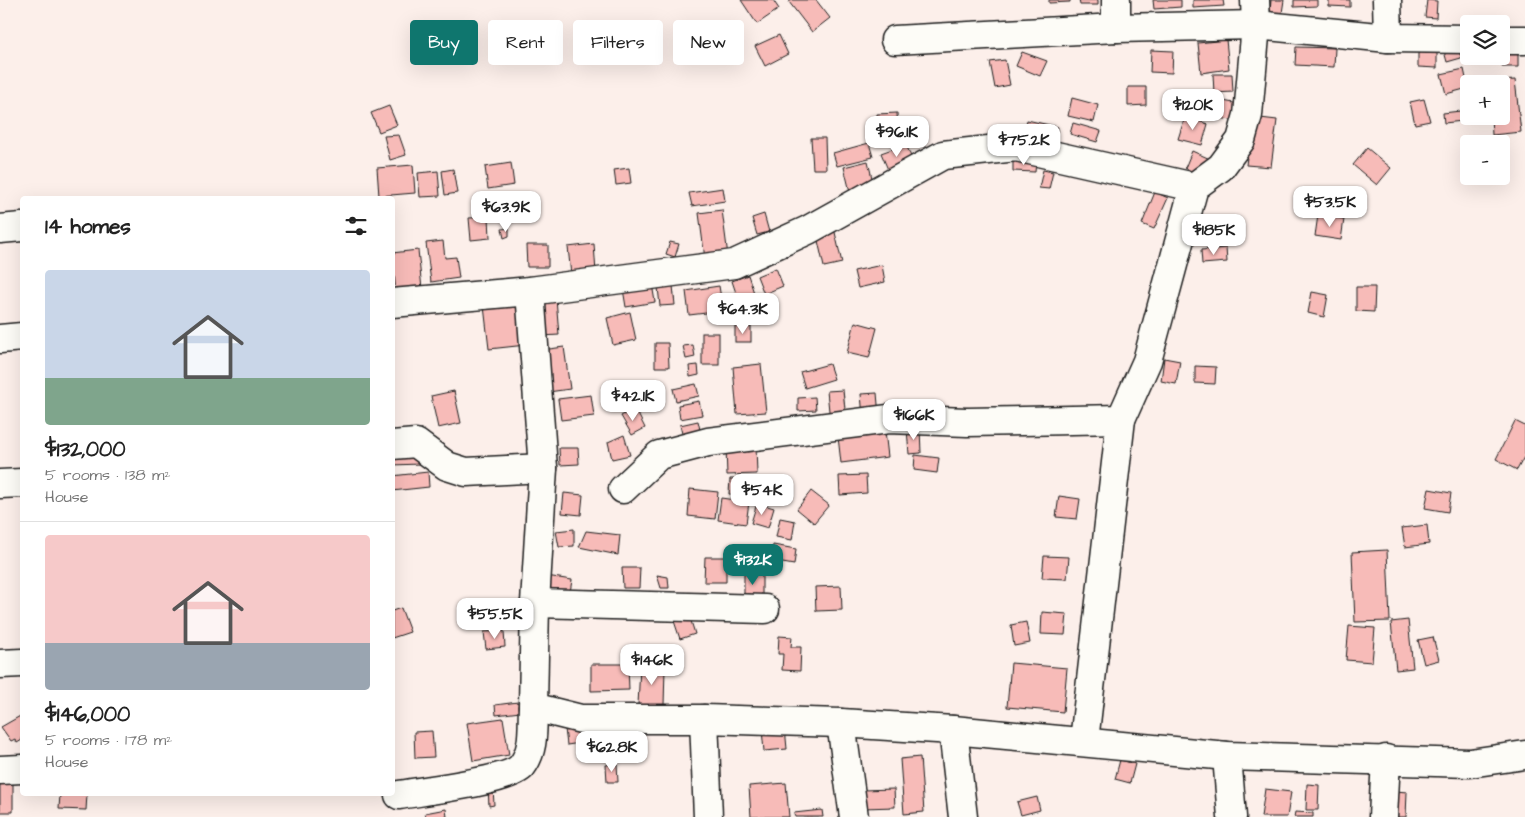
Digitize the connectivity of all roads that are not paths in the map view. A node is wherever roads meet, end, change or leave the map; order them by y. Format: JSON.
{"nodes":[{"id":1,"x":1116,"y":0,"type":"edge"},
{"id":2,"x":1387,"y":0,"type":"edge"},
{"id":3,"x":1255,"y":13,"type":"edge"},
{"id":4,"x":1116,"y":28,"type":"junction"},
{"id":5,"x":1388,"y":38,"type":"junction"},
{"id":6,"x":1460,"y":39,"type":"edge"},
{"id":7,"x":895,"y":40,"type":"dead end"},
{"id":8,"x":1510,"y":40,"type":"edge"},
{"id":9,"x":1525,"y":40,"type":"edge"},
{"id":10,"x":1194,"y":188,"type":"junction"},
{"id":11,"x":20,"y":227,"type":"edge"},
{"id":12,"x":0,"y":229,"type":"edge"},
{"id":13,"x":530,"y":291,"type":"junction"},
{"id":14,"x":395,"y":303,"type":"edge"},
{"id":15,"x":20,"y":337,"type":"edge"},
{"id":16,"x":0,"y":339,"type":"edge"},
{"id":17,"x":1121,"y":419,"type":"junction"},
{"id":18,"x":395,"y":446,"type":"edge"},
{"id":19,"x":543,"y":468,"type":"junction"},
{"id":20,"x":20,"y":483,"type":"edge"},
{"id":21,"x":0,"y":484,"type":"edge"},
{"id":22,"x":623,"y":489,"type":"dead end"},
{"id":23,"x":535,"y":602,"type":"junction"},
{"id":24,"x":765,"y":609,"type":"dead end"},
{"id":25,"x":20,"y":663,"type":"edge"},
{"id":26,"x":0,"y":664,"type":"edge"},
{"id":27,"x":533,"y":707,"type":"junction"},
{"id":28,"x":704,"y":719,"type":"junction"},
{"id":29,"x":841,"y":723,"type":"junction"},
{"id":30,"x":953,"y":730,"type":"junction"},
{"id":31,"x":1084,"y":741,"type":"junction"},
{"id":32,"x":1525,"y":755,"type":"edge"},
{"id":33,"x":1227,"y":756,"type":"junction"},
{"id":34,"x":1386,"y":760,"type":"junction"},
{"id":35,"x":20,"y":769,"type":"edge"},
{"id":36,"x":0,"y":770,"type":"edge"},
{"id":37,"x":399,"y":795,"type":"dead end"},
{"id":38,"x":708,"y":817,"type":"edge"},
{"id":39,"x":854,"y":817,"type":"edge"},
{"id":40,"x":963,"y":817,"type":"edge"},
{"id":41,"x":1232,"y":817,"type":"edge"},
{"id":42,"x":1383,"y":817,"type":"edge"}],
"edges":[{"from":1,"to":4,"type":"street"},
{"from":2,"to":5,"type":"street"},
{"from":3,"to":4,"type":"street"},
{"from":3,"to":5,"type":"street"},
{"from":3,"to":10,"type":"street"},
{"from":4,"to":7,"type":"street"},
{"from":5,"to":6,"type":"street"},
{"from":8,"to":9,"type":"street"},
{"from":10,"to":13,"type":"street"},
{"from":10,"to":17,"type":"street"},
{"from":11,"to":12,"type":"street"},
{"from":13,"to":14,"type":"street"},
{"from":13,"to":19,"type":"street"},
{"from":15,"to":16,"type":"street"},
{"from":17,"to":22,"type":"street"},
{"from":17,"to":31,"type":"street"},
{"from":18,"to":19,"type":"street"},
{"from":19,"to":23,"type":"street"},
{"from":20,"to":21,"type":"street"},
{"from":23,"to":24,"type":"street"},
{"from":23,"to":27,"type":"street"},
{"from":25,"to":26,"type":"street"},
{"from":27,"to":28,"type":"street"},
{"from":27,"to":37,"type":"street"},
{"from":28,"to":29,"type":"street"},
{"from":28,"to":38,"type":"street"},
{"from":29,"to":30,"type":"street"},
{"from":29,"to":39,"type":"street"},
{"from":30,"to":31,"type":"street"},
{"from":30,"to":40,"type":"street"},
{"from":31,"to":33,"type":"street"},
{"from":32,"to":34,"type":"street"},
{"from":33,"to":34,"type":"street"},
{"from":33,"to":41,"type":"street"},
{"from":34,"to":42,"type":"street"},
{"from":35,"to":36,"type":"street"}]}
